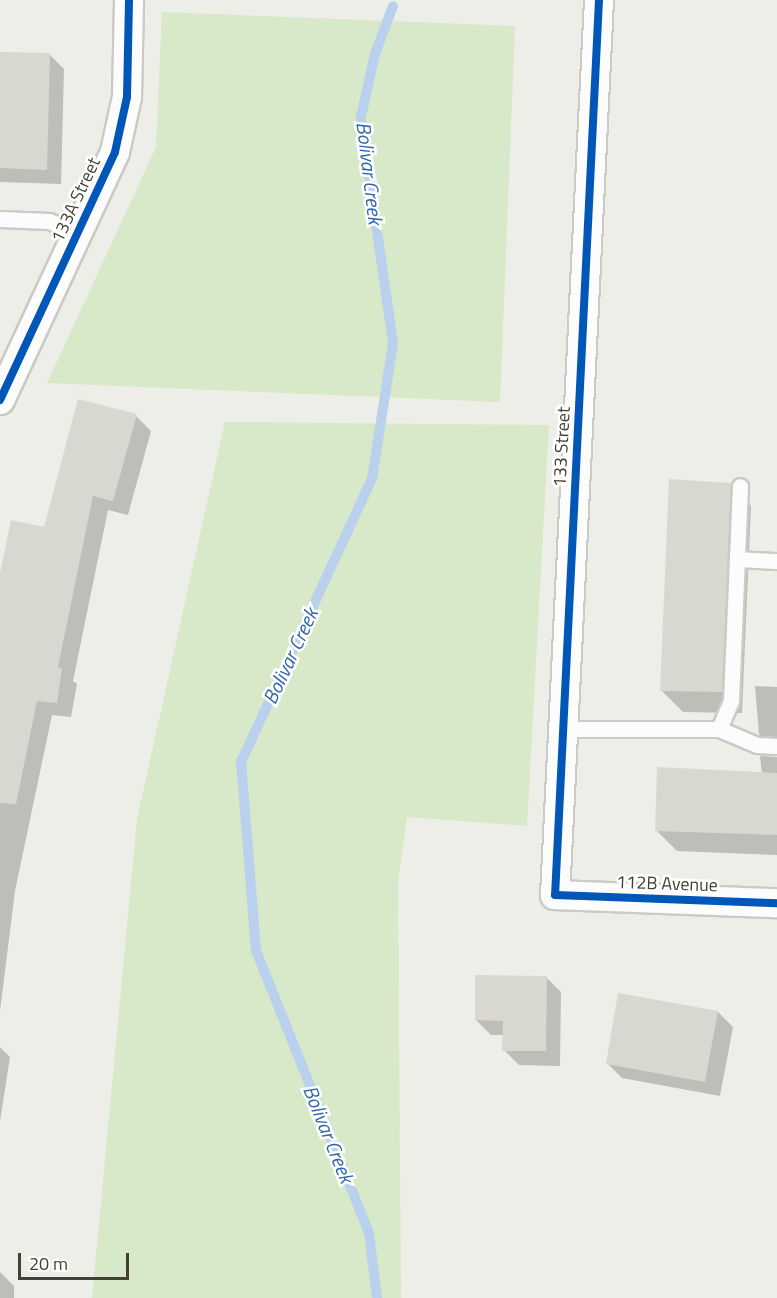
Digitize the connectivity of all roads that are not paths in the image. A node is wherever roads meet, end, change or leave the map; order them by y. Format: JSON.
{"nodes":[{"id":1,"x":129,"y":0,"type":"edge"},
{"id":2,"x":599,"y":0,"type":"edge"},
{"id":3,"x":0,"y":219,"type":"edge"},
{"id":4,"x":78,"y":232,"type":"junction"},
{"id":5,"x":0,"y":400,"type":"edge"},
{"id":6,"x":740,"y":486,"type":"dead end"},
{"id":7,"x":737,"y":559,"type":"junction"},
{"id":8,"x":777,"y":561,"type":"edge"},
{"id":9,"x":564,"y":729,"type":"junction"},
{"id":10,"x":719,"y":729,"type":"junction"},
{"id":11,"x":777,"y":746,"type":"edge"},
{"id":12,"x":555,"y":895,"type":"joint"},
{"id":13,"x":777,"y":903,"type":"edge"}],
"edges":[{"from":1,"to":4,"type":"street","name":"133A Street"},
{"from":2,"to":9,"type":"street","name":"133 Street"},
{"from":3,"to":4,"type":"lane"},
{"from":4,"to":5,"type":"street","name":"133A Street"},
{"from":6,"to":7,"type":"lane"},
{"from":7,"to":8,"type":"lane"},
{"from":7,"to":10,"type":"lane"},
{"from":9,"to":10,"type":"lane"},
{"from":9,"to":12,"type":"street","name":"133 Street"},
{"from":10,"to":11,"type":"lane"},
{"from":12,"to":13,"type":"street","name":"112B Avenue"}]}
